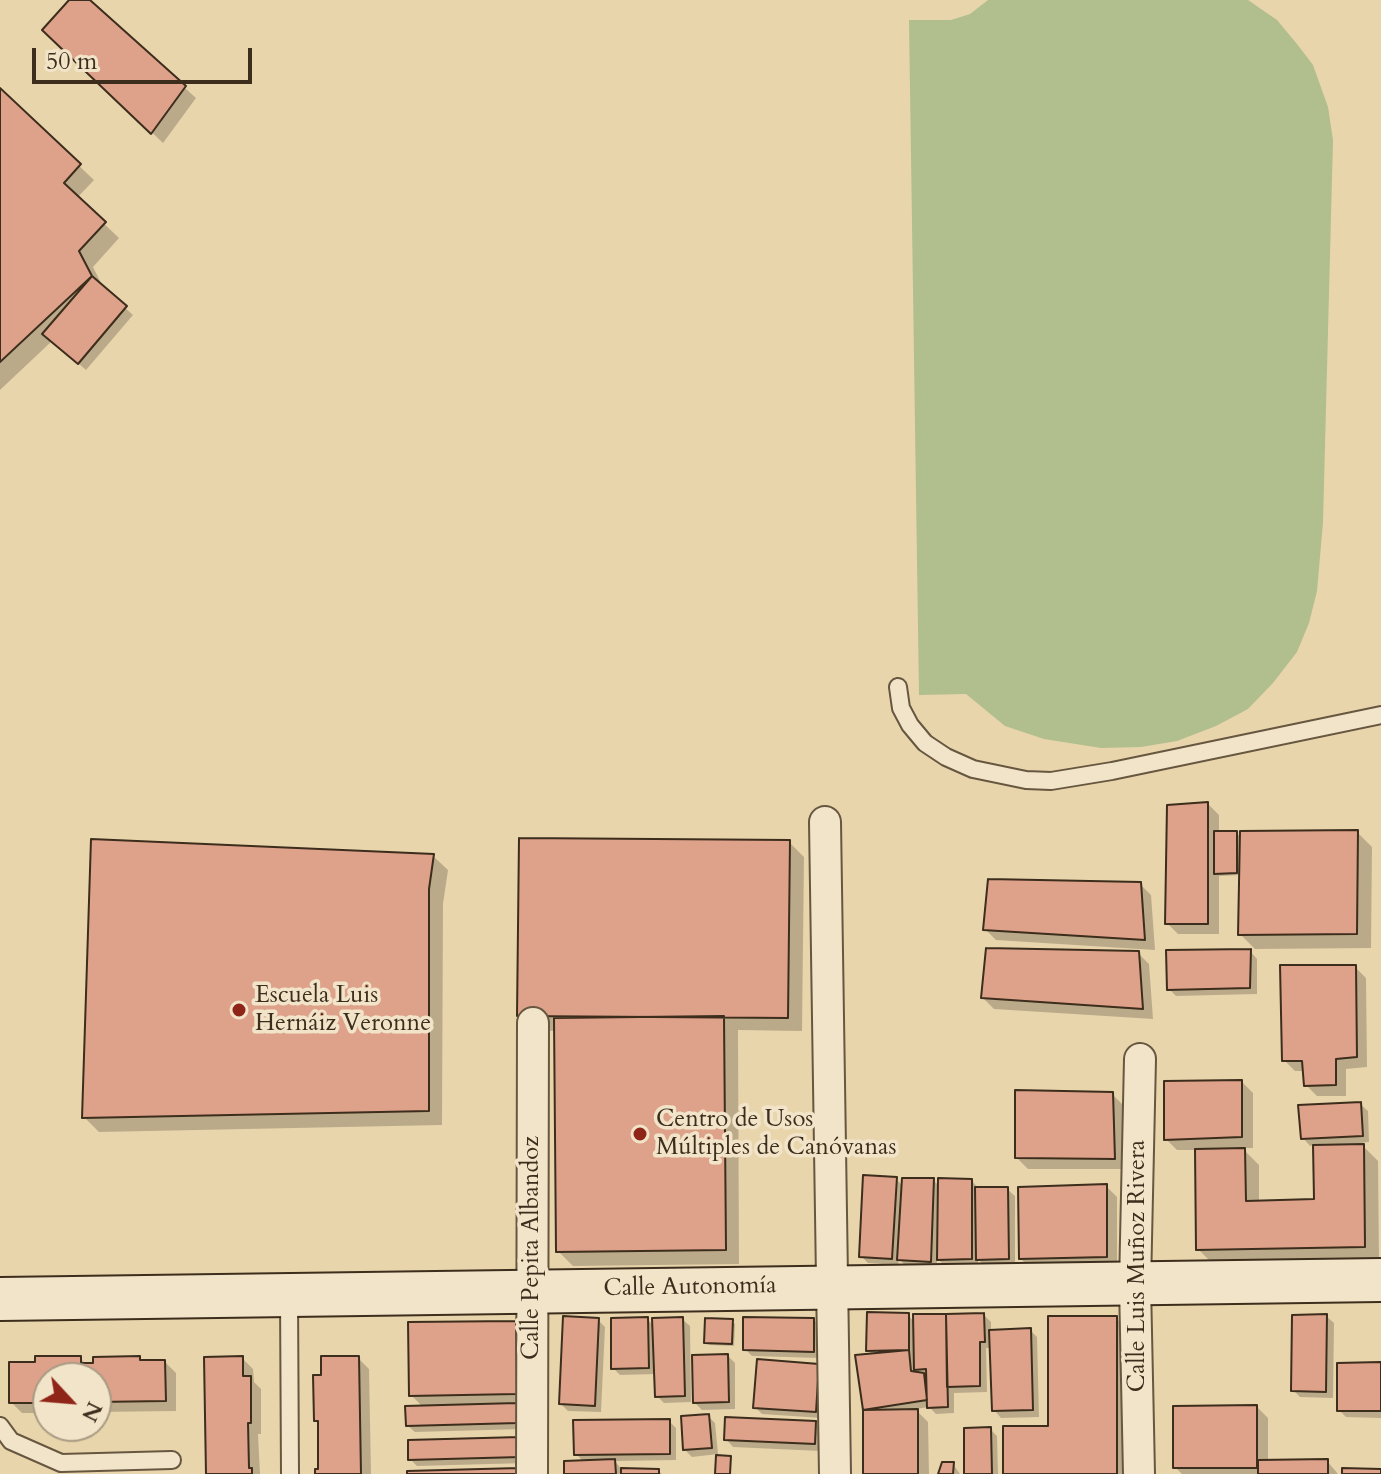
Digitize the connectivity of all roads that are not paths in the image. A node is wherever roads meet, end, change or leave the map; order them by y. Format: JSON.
{"nodes":[{"id":1,"x":898,"y":687,"type":"dead end"},
{"id":2,"x":1381,"y":715,"type":"edge"},
{"id":3,"x":825,"y":822,"type":"dead end"},
{"id":4,"x":533,"y":1023,"type":"dead end"},
{"id":5,"x":1140,"y":1059,"type":"dead end"},
{"id":6,"x":1381,"y":1280,"type":"edge"},
{"id":7,"x":1135,"y":1285,"type":"junction"},
{"id":8,"x":832,"y":1287,"type":"junction"},
{"id":9,"x":531,"y":1290,"type":"junction"},
{"id":10,"x":289,"y":1296,"type":"junction"},
{"id":11,"x":0,"y":1299,"type":"edge"},
{"id":12,"x":0,"y":1426,"type":"edge"},
{"id":13,"x":172,"y":1460,"type":"dead end"},
{"id":14,"x":290,"y":1474,"type":"edge"},
{"id":15,"x":532,"y":1474,"type":"edge"},
{"id":16,"x":835,"y":1474,"type":"edge"},
{"id":17,"x":1139,"y":1474,"type":"edge"}],
"edges":[{"from":1,"to":2,"type":"lane"},
{"from":3,"to":8,"type":"street"},
{"from":4,"to":9,"type":"street","name":"Calle Pepita Albandoz"},
{"from":5,"to":7,"type":"street","name":"Calle Luis Muñoz Rivera"},
{"from":6,"to":7,"type":"main road","name":"Calle Autonomía"},
{"from":7,"to":8,"type":"main road","name":"Calle Autonomía"},
{"from":7,"to":17,"type":"street","name":"Calle Luis Muñoz Rivera"},
{"from":8,"to":9,"type":"main road","name":"Calle Autonomía"},
{"from":8,"to":16,"type":"street"},
{"from":9,"to":10,"type":"main road","name":"Calle Autonomía"},
{"from":9,"to":15,"type":"street","name":"Calle Pepita Albandoz"},
{"from":10,"to":11,"type":"main road","name":"Calle Autonomía"},
{"from":10,"to":14,"type":"lane"},
{"from":12,"to":13,"type":"lane"}]}
